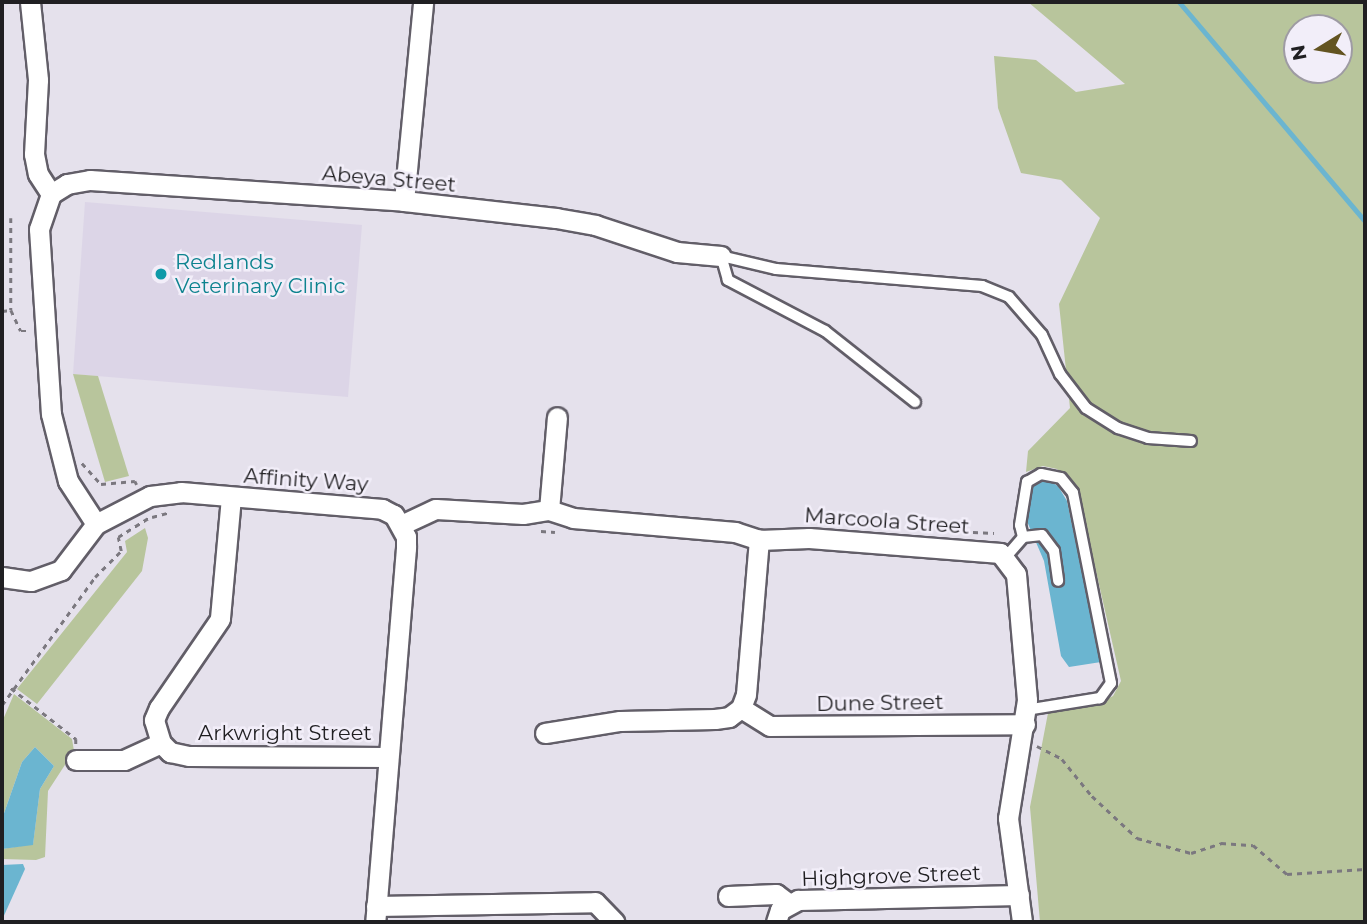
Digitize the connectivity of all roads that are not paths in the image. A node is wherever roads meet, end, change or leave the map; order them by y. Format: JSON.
{"nodes":[{"id":1,"x":30,"y":2,"type":"edge"},
{"id":2,"x":423,"y":2,"type":"edge"},
{"id":3,"x":51,"y":194,"type":"junction"},
{"id":4,"x":404,"y":201,"type":"junction"},
{"id":5,"x":721,"y":256,"type":"junction"},
{"id":6,"x":915,"y":402,"type":"dead end"},
{"id":7,"x":557,"y":417,"type":"dead end"},
{"id":8,"x":1191,"y":441,"type":"dead end"},
{"id":9,"x":231,"y":497,"type":"junction"},
{"id":10,"x":549,"y":510,"type":"junction"},
{"id":11,"x":96,"y":524,"type":"junction"},
{"id":12,"x":401,"y":525,"type":"junction"},
{"id":13,"x":1023,"y":537,"type":"junction"},
{"id":14,"x":759,"y":540,"type":"junction"},
{"id":15,"x":1009,"y":552,"type":"junction"},
{"id":16,"x":2,"y":577,"type":"edge"},
{"id":17,"x":1058,"y":581,"type":"dead end"},
{"id":18,"x":741,"y":708,"type":"junction"},
{"id":19,"x":1030,"y":724,"type":"junction"},
{"id":20,"x":545,"y":733,"type":"dead end"},
{"id":21,"x":161,"y":743,"type":"junction"},
{"id":22,"x":387,"y":757,"type":"junction"},
{"id":23,"x":76,"y":760,"type":"road end"},
{"id":24,"x":1019,"y":895,"type":"junction"},
{"id":25,"x":728,"y":896,"type":"dead end"},
{"id":26,"x":788,"y":903,"type":"junction"},
{"id":27,"x":375,"y":914,"type":"edge"},
{"id":28,"x":614,"y":922,"type":"edge"},
{"id":29,"x":776,"y":922,"type":"edge"},
{"id":30,"x":1021,"y":922,"type":"edge"}],
"edges":[{"from":1,"to":3,"type":"street"},
{"from":2,"to":4,"type":"street"},
{"from":3,"to":4,"type":"street","name":"Abeya Street"},
{"from":3,"to":11,"type":"street"},
{"from":4,"to":5,"type":"street","name":"Abeya Street"},
{"from":5,"to":6,"type":"lane"},
{"from":5,"to":8,"type":"lane"},
{"from":7,"to":10,"type":"street"},
{"from":9,"to":11,"type":"street","name":"Affinity Way"},
{"from":9,"to":12,"type":"street","name":"Affinity Way"},
{"from":9,"to":21,"type":"street"},
{"from":10,"to":12,"type":"street","name":"Marcoola Street"},
{"from":10,"to":14,"type":"street","name":"Marcoola Street"},
{"from":11,"to":16,"type":"street","name":"Affinity Way"},
{"from":12,"to":22,"type":"street"},
{"from":13,"to":15,"type":"lane"},
{"from":13,"to":17,"type":"lane"},
{"from":13,"to":19,"type":"lane"},
{"from":14,"to":15,"type":"street","name":"Marcoola Street"},
{"from":14,"to":18,"type":"street"},
{"from":15,"to":19,"type":"street"},
{"from":18,"to":19,"type":"street","name":"Dune Street"},
{"from":18,"to":20,"type":"street"},
{"from":19,"to":24,"type":"street"},
{"from":21,"to":22,"type":"street","name":"Arkwright Street"},
{"from":21,"to":23,"type":"street"},
{"from":22,"to":27,"type":"street"},
{"from":24,"to":26,"type":"street","name":"Highgrove Street"},
{"from":24,"to":30,"type":"street"},
{"from":25,"to":26,"type":"street"},
{"from":26,"to":29,"type":"street","name":"Highgrove Street"},
{"from":27,"to":28,"type":"street"}]}
